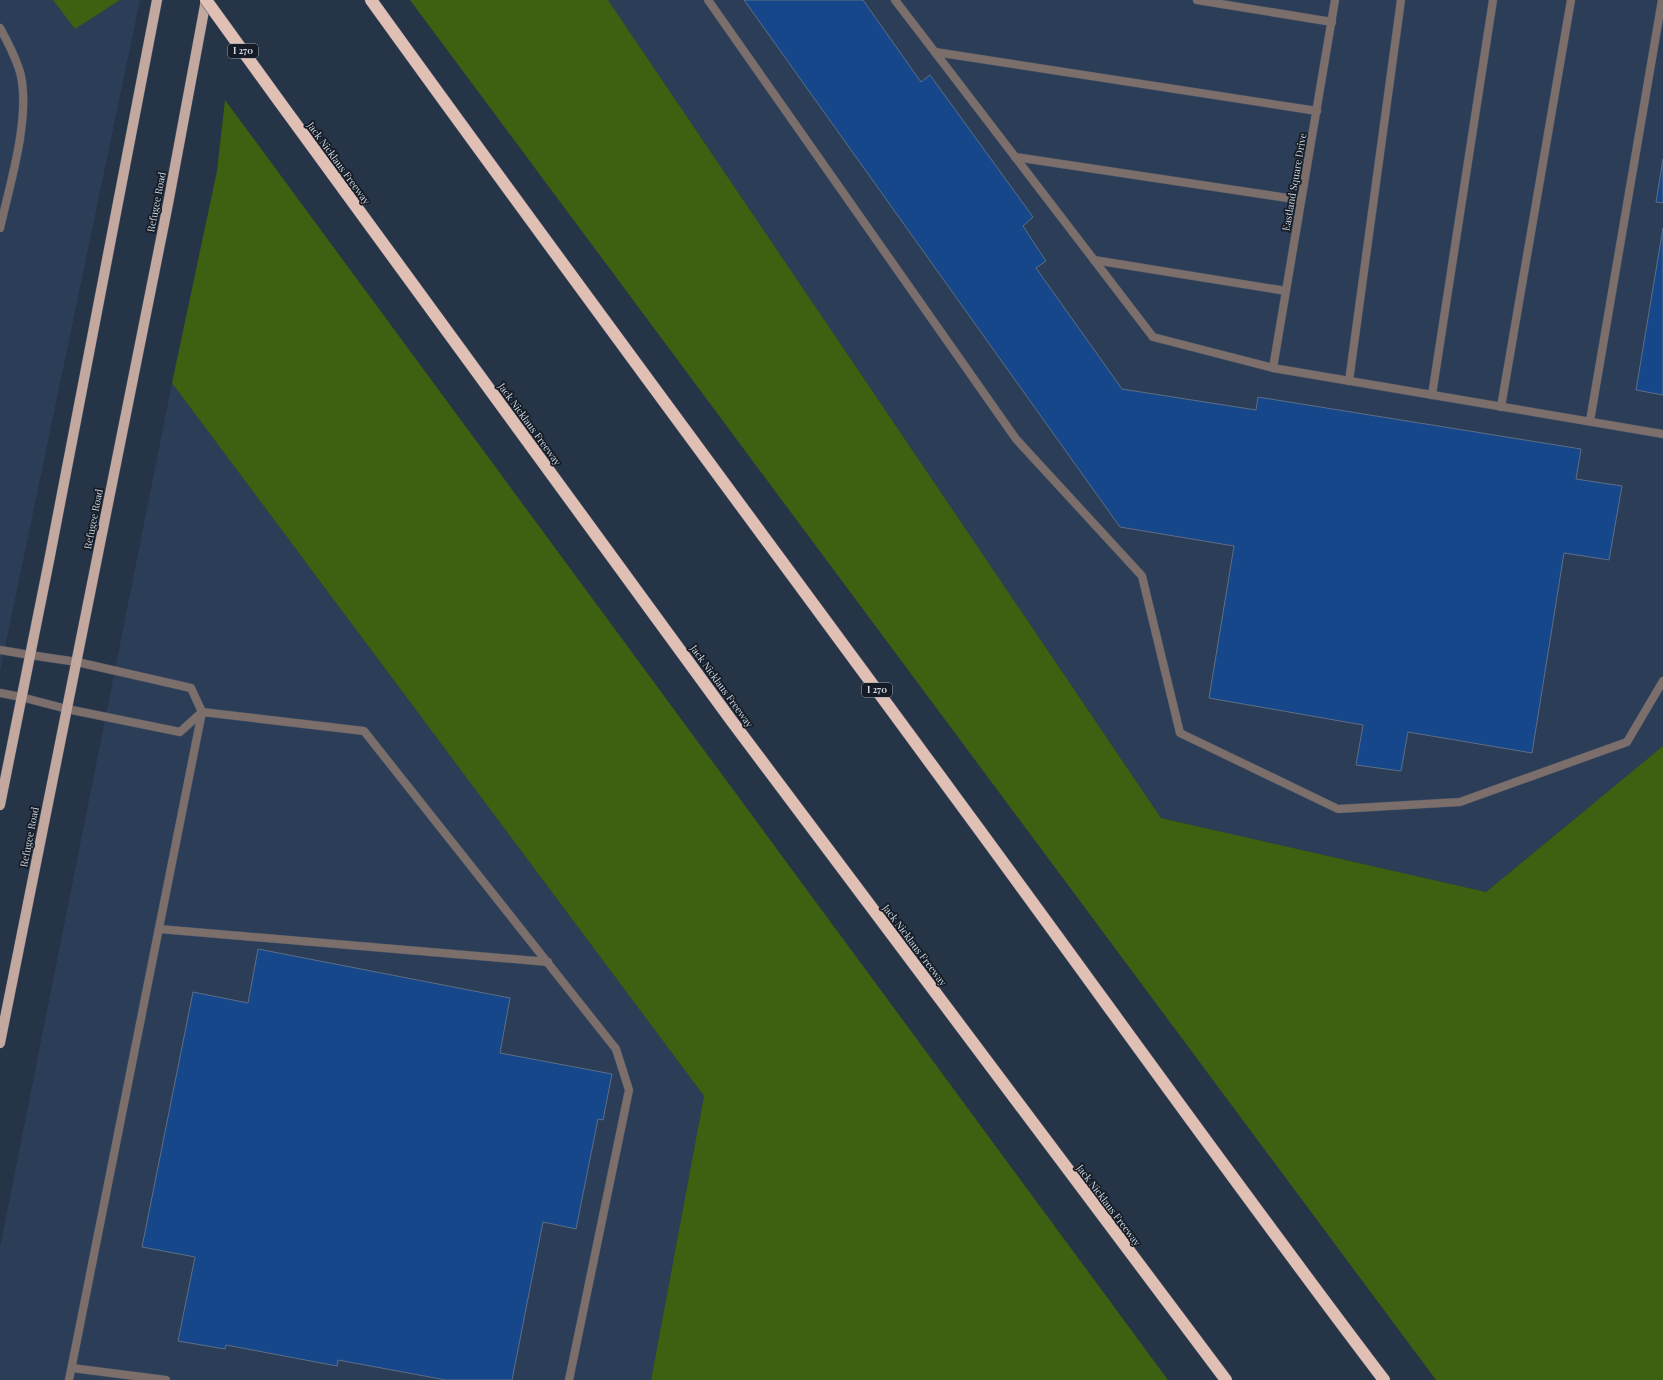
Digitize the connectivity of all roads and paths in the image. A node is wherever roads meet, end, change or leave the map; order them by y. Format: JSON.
{"nodes":[{"id":1,"x":157,"y":0,"type":"edge"},
{"id":2,"x":206,"y":0,"type":"edge"},
{"id":3,"x":372,"y":0,"type":"edge"},
{"id":4,"x":708,"y":0,"type":"edge"},
{"id":5,"x":895,"y":0,"type":"edge"},
{"id":6,"x":1197,"y":0,"type":"edge"},
{"id":7,"x":1335,"y":0,"type":"edge"},
{"id":8,"x":1401,"y":0,"type":"edge"},
{"id":9,"x":1493,"y":0,"type":"edge"},
{"id":10,"x":1571,"y":0,"type":"edge"},
{"id":11,"x":1662,"y":0,"type":"edge"},
{"id":12,"x":1332,"y":22,"type":"junction"},
{"id":13,"x":0,"y":28,"type":"edge"},
{"id":14,"x":935,"y":52,"type":"junction"},
{"id":15,"x":1317,"y":111,"type":"junction"},
{"id":16,"x":1015,"y":157,"type":"junction"},
{"id":17,"x":1301,"y":200,"type":"junction"},
{"id":18,"x":0,"y":228,"type":"edge"},
{"id":19,"x":1094,"y":260,"type":"junction"},
{"id":20,"x":1286,"y":291,"type":"junction"},
{"id":21,"x":1273,"y":368,"type":"junction"},
{"id":22,"x":1349,"y":381,"type":"junction"},
{"id":23,"x":1432,"y":395,"type":"junction"},
{"id":24,"x":1501,"y":406,"type":"junction"},
{"id":25,"x":1590,"y":421,"type":"junction"},
{"id":26,"x":1663,"y":434,"type":"edge"},
{"id":27,"x":0,"y":650,"type":"edge"},
{"id":28,"x":30,"y":655,"type":"junction"},
{"id":29,"x":77,"y":662,"type":"junction"},
{"id":30,"x":1663,"y":681,"type":"edge"},
{"id":31,"x":0,"y":693,"type":"edge"},
{"id":32,"x":21,"y":697,"type":"junction"},
{"id":33,"x":67,"y":709,"type":"junction"},
{"id":34,"x":202,"y":712,"type":"junction"},
{"id":35,"x":0,"y":805,"type":"edge"},
{"id":36,"x":159,"y":929,"type":"junction"},
{"id":37,"x":548,"y":962,"type":"junction"},
{"id":38,"x":0,"y":1043,"type":"edge"},
{"id":39,"x":72,"y":1368,"type":"junction"},
{"id":40,"x":69,"y":1380,"type":"edge"},
{"id":41,"x":166,"y":1380,"type":"edge"},
{"id":42,"x":569,"y":1380,"type":"edge"},
{"id":43,"x":1226,"y":1380,"type":"edge"},
{"id":44,"x":1384,"y":1380,"type":"edge"}],
"edges":[{"from":1,"to":28,"type":"main road"},
{"from":2,"to":29,"type":"main road","name":"Refugee Road"},
{"from":2,"to":43,"type":"highway","name":"Jack Nicklaus Freeway","number":"I 270","bridge":true},
{"from":3,"to":44,"type":"highway","number":"I 270"},
{"from":4,"to":30,"type":"street"},
{"from":5,"to":14,"type":"street"},
{"from":6,"to":12,"type":"street"},
{"from":7,"to":12,"type":"street","name":"Eastland Square Drive"},
{"from":8,"to":22,"type":"street"},
{"from":9,"to":23,"type":"street"},
{"from":10,"to":24,"type":"street"},
{"from":11,"to":25,"type":"street"},
{"from":12,"to":15,"type":"street","name":"Eastland Square Drive"},
{"from":13,"to":18,"type":"street"},
{"from":14,"to":15,"type":"street"},
{"from":14,"to":16,"type":"street"},
{"from":15,"to":17,"type":"street","name":"Eastland Square Drive"},
{"from":16,"to":17,"type":"street"},
{"from":16,"to":19,"type":"street"},
{"from":17,"to":20,"type":"street","name":"Eastland Square Drive"},
{"from":19,"to":20,"type":"street"},
{"from":19,"to":21,"type":"street"},
{"from":20,"to":21,"type":"street","name":"Eastland Square Drive"},
{"from":21,"to":22,"type":"street"},
{"from":22,"to":23,"type":"street"},
{"from":23,"to":24,"type":"street"},
{"from":24,"to":25,"type":"street"},
{"from":25,"to":26,"type":"street"},
{"from":27,"to":28,"type":"street"},
{"from":28,"to":29,"type":"street"},
{"from":28,"to":32,"type":"main road"},
{"from":29,"to":33,"type":"main road","name":"Refugee Road"},
{"from":29,"to":34,"type":"street"},
{"from":31,"to":32,"type":"street"},
{"from":32,"to":33,"type":"street"},
{"from":32,"to":35,"type":"main road"},
{"from":33,"to":34,"type":"street"},
{"from":33,"to":38,"type":"main road","name":"Refugee Road"},
{"from":34,"to":36,"type":"street"},
{"from":34,"to":37,"type":"street"},
{"from":36,"to":37,"type":"street"},
{"from":36,"to":39,"type":"street"},
{"from":37,"to":42,"type":"street"},
{"from":39,"to":40,"type":"street"},
{"from":39,"to":41,"type":"street"}]}
